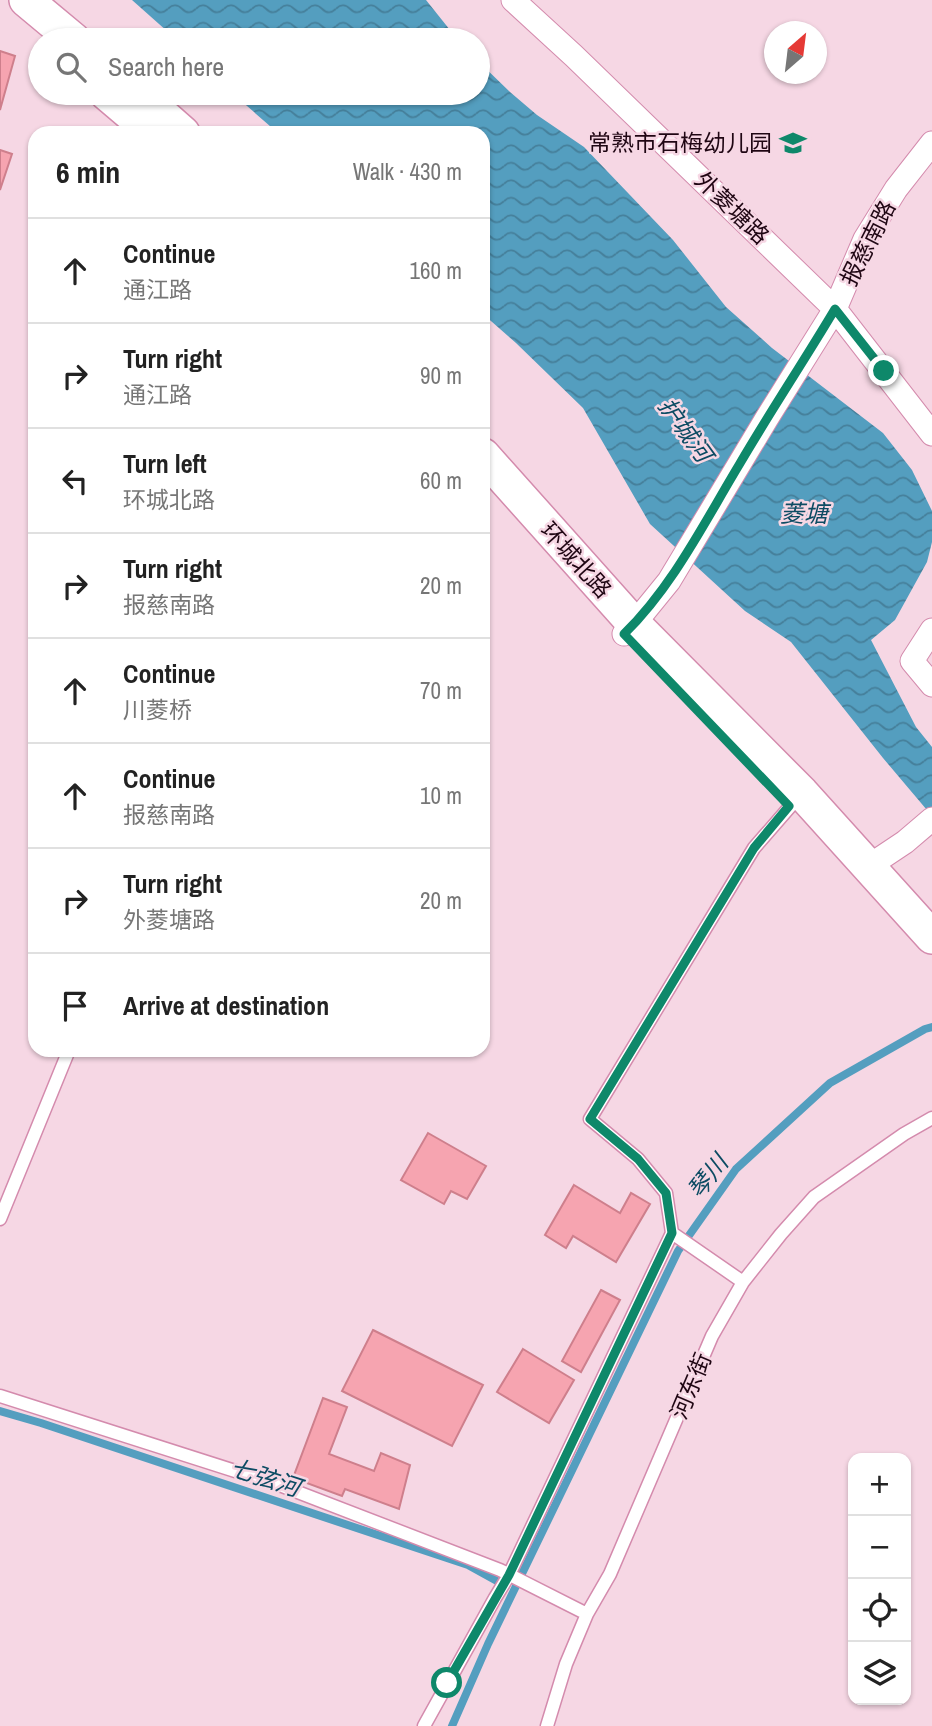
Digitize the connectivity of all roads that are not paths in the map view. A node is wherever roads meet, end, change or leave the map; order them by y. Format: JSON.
{"nodes":[{"id":1,"x":26,"y":0,"type":"edge"},
{"id":2,"x":513,"y":0,"type":"edge"},
{"id":3,"x":0,"y":1,"type":"edge"},
{"id":4,"x":31,"y":28,"type":"edge"},
{"id":5,"x":60,"y":28,"type":"edge"},
{"id":6,"x":120,"y":105,"type":"edge"},
{"id":7,"x":151,"y":105,"type":"edge"},
{"id":8,"x":145,"y":126,"type":"edge"},
{"id":9,"x":175,"y":126,"type":"edge"},
{"id":10,"x":932,"y":143,"type":"edge"},
{"id":11,"x":835,"y":309,"type":"junction"},
{"id":12,"x":932,"y":434,"type":"edge"},
{"id":13,"x":490,"y":463,"type":"edge"},
{"id":14,"x":490,"y":489,"type":"edge"},
{"id":15,"x":629,"y":629,"type":"junction"},
{"id":16,"x":932,"y":630,"type":"edge"},
{"id":17,"x":932,"y":685,"type":"edge"},
{"id":18,"x":796,"y":799,"type":"junction"},
{"id":19,"x":932,"y":819,"type":"edge"},
{"id":20,"x":869,"y":866,"type":"junction"},
{"id":21,"x":932,"y":937,"type":"edge"},
{"id":22,"x":932,"y":958,"type":"edge"},
{"id":23,"x":66,"y":1057,"type":"edge"},
{"id":24,"x":932,"y":1118,"type":"edge"},
{"id":25,"x":0,"y":1219,"type":"edge"},
{"id":26,"x":672,"y":1233,"type":"junction"},
{"id":27,"x":743,"y":1282,"type":"junction"},
{"id":28,"x":0,"y":1396,"type":"edge"},
{"id":29,"x":509,"y":1575,"type":"junction"},
{"id":30,"x":587,"y":1614,"type":"junction"},
{"id":31,"x":424,"y":1726,"type":"edge"},
{"id":32,"x":547,"y":1726,"type":"edge"}],
"edges":[{"from":1,"to":5,"type":"main road"},
{"from":2,"to":11,"type":"street","name":"外菱塘路"},
{"from":3,"to":4,"type":"main road"},
{"from":6,"to":8,"type":"main road"},
{"from":7,"to":9,"type":"main road"},
{"from":10,"to":11,"type":"street","name":"报慈南路"},
{"from":11,"to":12,"type":"street","name":"外菱塘路"},
{"from":11,"to":15,"type":"street","name":"报慈南路"},
{"from":13,"to":15,"type":"main road","name":"环城北路"},
{"from":14,"to":15,"type":"main road","name":"环城北路"},
{"from":15,"to":18,"type":"main road","name":"环城北路"},
{"from":16,"to":17,"type":"street"},
{"from":18,"to":20,"type":"main road","name":"环城北路"},
{"from":18,"to":22,"type":"main road","name":"环城北路"},
{"from":18,"to":26,"type":"lane"},
{"from":19,"to":20,"type":"street"},
{"from":20,"to":21,"type":"main road","name":"环城北路"},
{"from":23,"to":25,"type":"lane"},
{"from":24,"to":27,"type":"lane","name":"河东街"},
{"from":26,"to":27,"type":"lane"},
{"from":26,"to":29,"type":"lane"},
{"from":27,"to":30,"type":"lane","name":"河东街"},
{"from":28,"to":29,"type":"lane"},
{"from":29,"to":30,"type":"lane"},
{"from":29,"to":31,"type":"lane"},
{"from":30,"to":32,"type":"lane","name":"河东街"}]}
